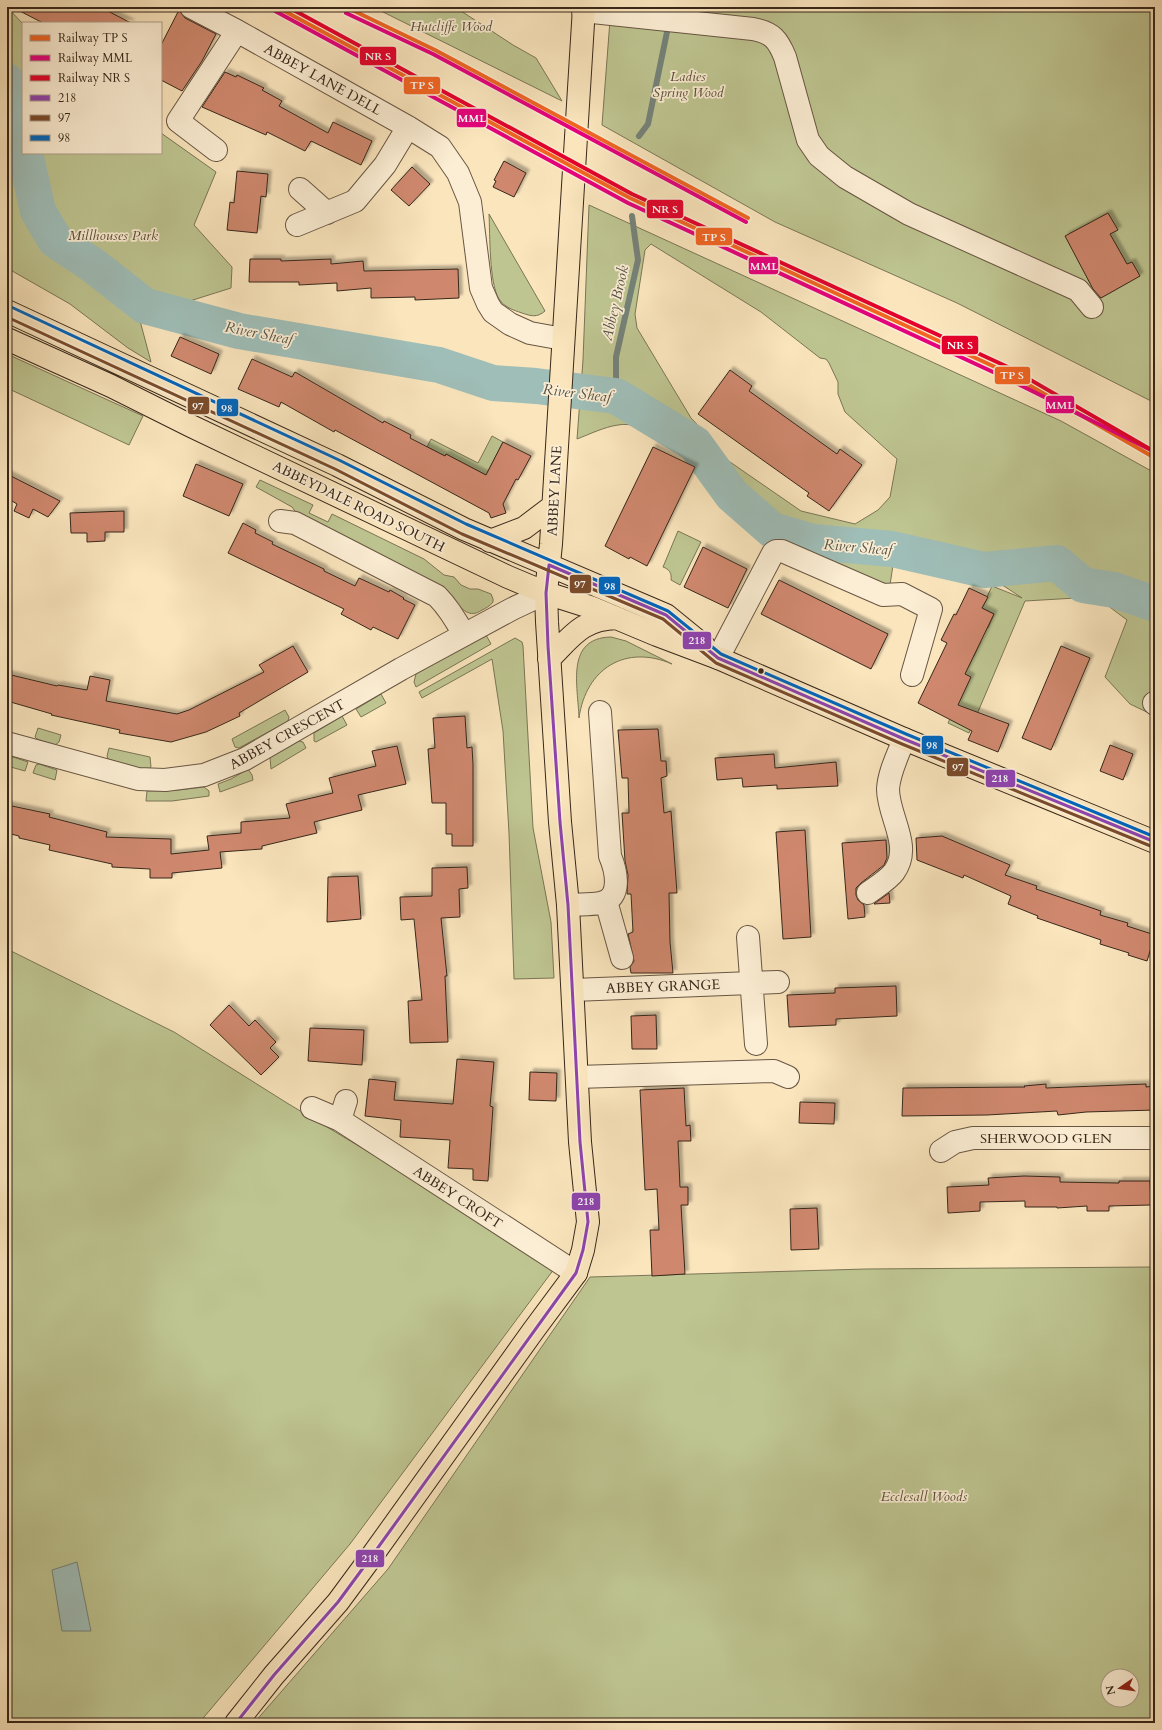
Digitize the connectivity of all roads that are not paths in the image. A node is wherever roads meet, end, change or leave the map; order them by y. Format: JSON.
{"nodes":[{"id":1,"x":191,"y":7,"type":"edge"},
{"id":2,"x":584,"y":9,"type":"edge"},
{"id":3,"x":237,"y":31,"type":"junction"},
{"id":4,"x":408,"y":127,"type":"junction"},
{"id":5,"x":216,"y":150,"type":"dead end"},
{"id":6,"x":300,"y":189,"type":"dead end"},
{"id":7,"x":327,"y":213,"type":"junction"},
{"id":8,"x":298,"y":225,"type":"dead end"},
{"id":9,"x":1092,"y":307,"type":"dead end"},
{"id":10,"x":7,"y":311,"type":"edge"},
{"id":11,"x":7,"y":339,"type":"edge"},
{"id":12,"x":562,"y":349,"type":"junction"},
{"id":13,"x":553,"y":506,"type":"junction"},
{"id":14,"x":280,"y":521,"type":"dead end"},
{"id":15,"x":490,"y":541,"type":"junction"},
{"id":16,"x":549,"y":565,"type":"junction"},
{"id":17,"x":546,"y":593,"type":"junction"},
{"id":18,"x":617,"y":618,"type":"junction"},
{"id":19,"x":464,"y":635,"type":"junction"},
{"id":20,"x":718,"y":658,"type":"junction"},
{"id":21,"x":549,"y":659,"type":"junction"},
{"id":22,"x":912,"y":675,"type":"dead end"},
{"id":23,"x":600,"y":712,"type":"dead end"},
{"id":24,"x":904,"y":739,"type":"junction"},
{"id":25,"x":7,"y":743,"type":"edge"},
{"id":26,"x":1155,"y":842,"type":"edge"},
{"id":27,"x":868,"y":893,"type":"dead end"},
{"id":28,"x":606,"y":901,"type":"junction"},
{"id":29,"x":568,"y":905,"type":"junction"},
{"id":30,"x":748,"y":937,"type":"dead end"},
{"id":31,"x":622,"y":958,"type":"dead end"},
{"id":32,"x":778,"y":982,"type":"dead end"},
{"id":33,"x":752,"y":983,"type":"junction"},
{"id":34,"x":573,"y":990,"type":"junction"},
{"id":35,"x":756,"y":1044,"type":"dead end"},
{"id":36,"x":788,"y":1077,"type":"dead end"},
{"id":37,"x":577,"y":1078,"type":"junction"},
{"id":38,"x":312,"y":1108,"type":"dead end"},
{"id":39,"x":1155,"y":1138,"type":"edge"},
{"id":40,"x":941,"y":1151,"type":"dead end"},
{"id":41,"x":576,"y":1273,"type":"junction"},
{"id":42,"x":236,"y":1723,"type":"edge"}],
"edges":[{"from":1,"to":3,"type":"street","name":"ABBEY LANE DELL"},
{"from":2,"to":9,"type":"street"},
{"from":2,"to":12,"type":"main road","name":"ABBEY LANE"},
{"from":3,"to":4,"type":"street","name":"ABBEY LANE DELL"},
{"from":3,"to":5,"type":"street"},
{"from":4,"to":7,"type":"street"},
{"from":4,"to":12,"type":"street","name":"ABBEY LANE DELL"},
{"from":6,"to":7,"type":"street"},
{"from":7,"to":8,"type":"street"},
{"from":10,"to":15,"type":"main road","name":"ABBEYDALE ROAD SOUTH"},
{"from":11,"to":17,"type":"main road","name":"ABBEYDALE ROAD SOUTH"},
{"from":12,"to":13,"type":"main road","name":"ABBEY LANE"},
{"from":13,"to":15,"type":"main road"},
{"from":13,"to":16,"type":"main road","name":"ABBEY LANE"},
{"from":14,"to":19,"type":"street"},
{"from":15,"to":16,"type":"main road","name":"ABBEYDALE ROAD SOUTH"},
{"from":16,"to":17,"type":"main road","name":"ABBEY LANE"},
{"from":16,"to":20,"type":"main road","name":"ABBEYDALE ROAD SOUTH"},
{"from":17,"to":18,"type":"main road","name":"ABBEYDALE ROAD SOUTH"},
{"from":17,"to":19,"type":"street","name":"ABBEY CRESCENT"},
{"from":17,"to":21,"type":"main road","name":"ABBEY LANE"},
{"from":18,"to":20,"type":"main road","name":"ABBEYDALE ROAD SOUTH"},
{"from":18,"to":21,"type":"main road"},
{"from":19,"to":25,"type":"street","name":"ABBEY CRESCENT"},
{"from":20,"to":22,"type":"street"},
{"from":20,"to":24,"type":"main road","name":"ABBEYDALE ROAD SOUTH"},
{"from":21,"to":29,"type":"main road","name":"ABBEY LANE"},
{"from":23,"to":28,"type":"street"},
{"from":24,"to":26,"type":"main road","name":"ABBEYDALE ROAD SOUTH"},
{"from":24,"to":27,"type":"street"},
{"from":28,"to":29,"type":"street"},
{"from":28,"to":31,"type":"street"},
{"from":29,"to":34,"type":"main road","name":"ABBEY LANE"},
{"from":30,"to":33,"type":"street"},
{"from":32,"to":33,"type":"street","name":"ABBEY GRANGE"},
{"from":33,"to":34,"type":"street","name":"ABBEY GRANGE"},
{"from":33,"to":35,"type":"street"},
{"from":34,"to":37,"type":"main road","name":"ABBEY LANE"},
{"from":36,"to":37,"type":"street"},
{"from":37,"to":41,"type":"main road","name":"ABBEY LANE"},
{"from":38,"to":41,"type":"street","name":"ABBEY CROFT"},
{"from":39,"to":40,"type":"street","name":"SHERWOOD GLEN"},
{"from":41,"to":42,"type":"main road","name":"ABBEY LANE"}]}
